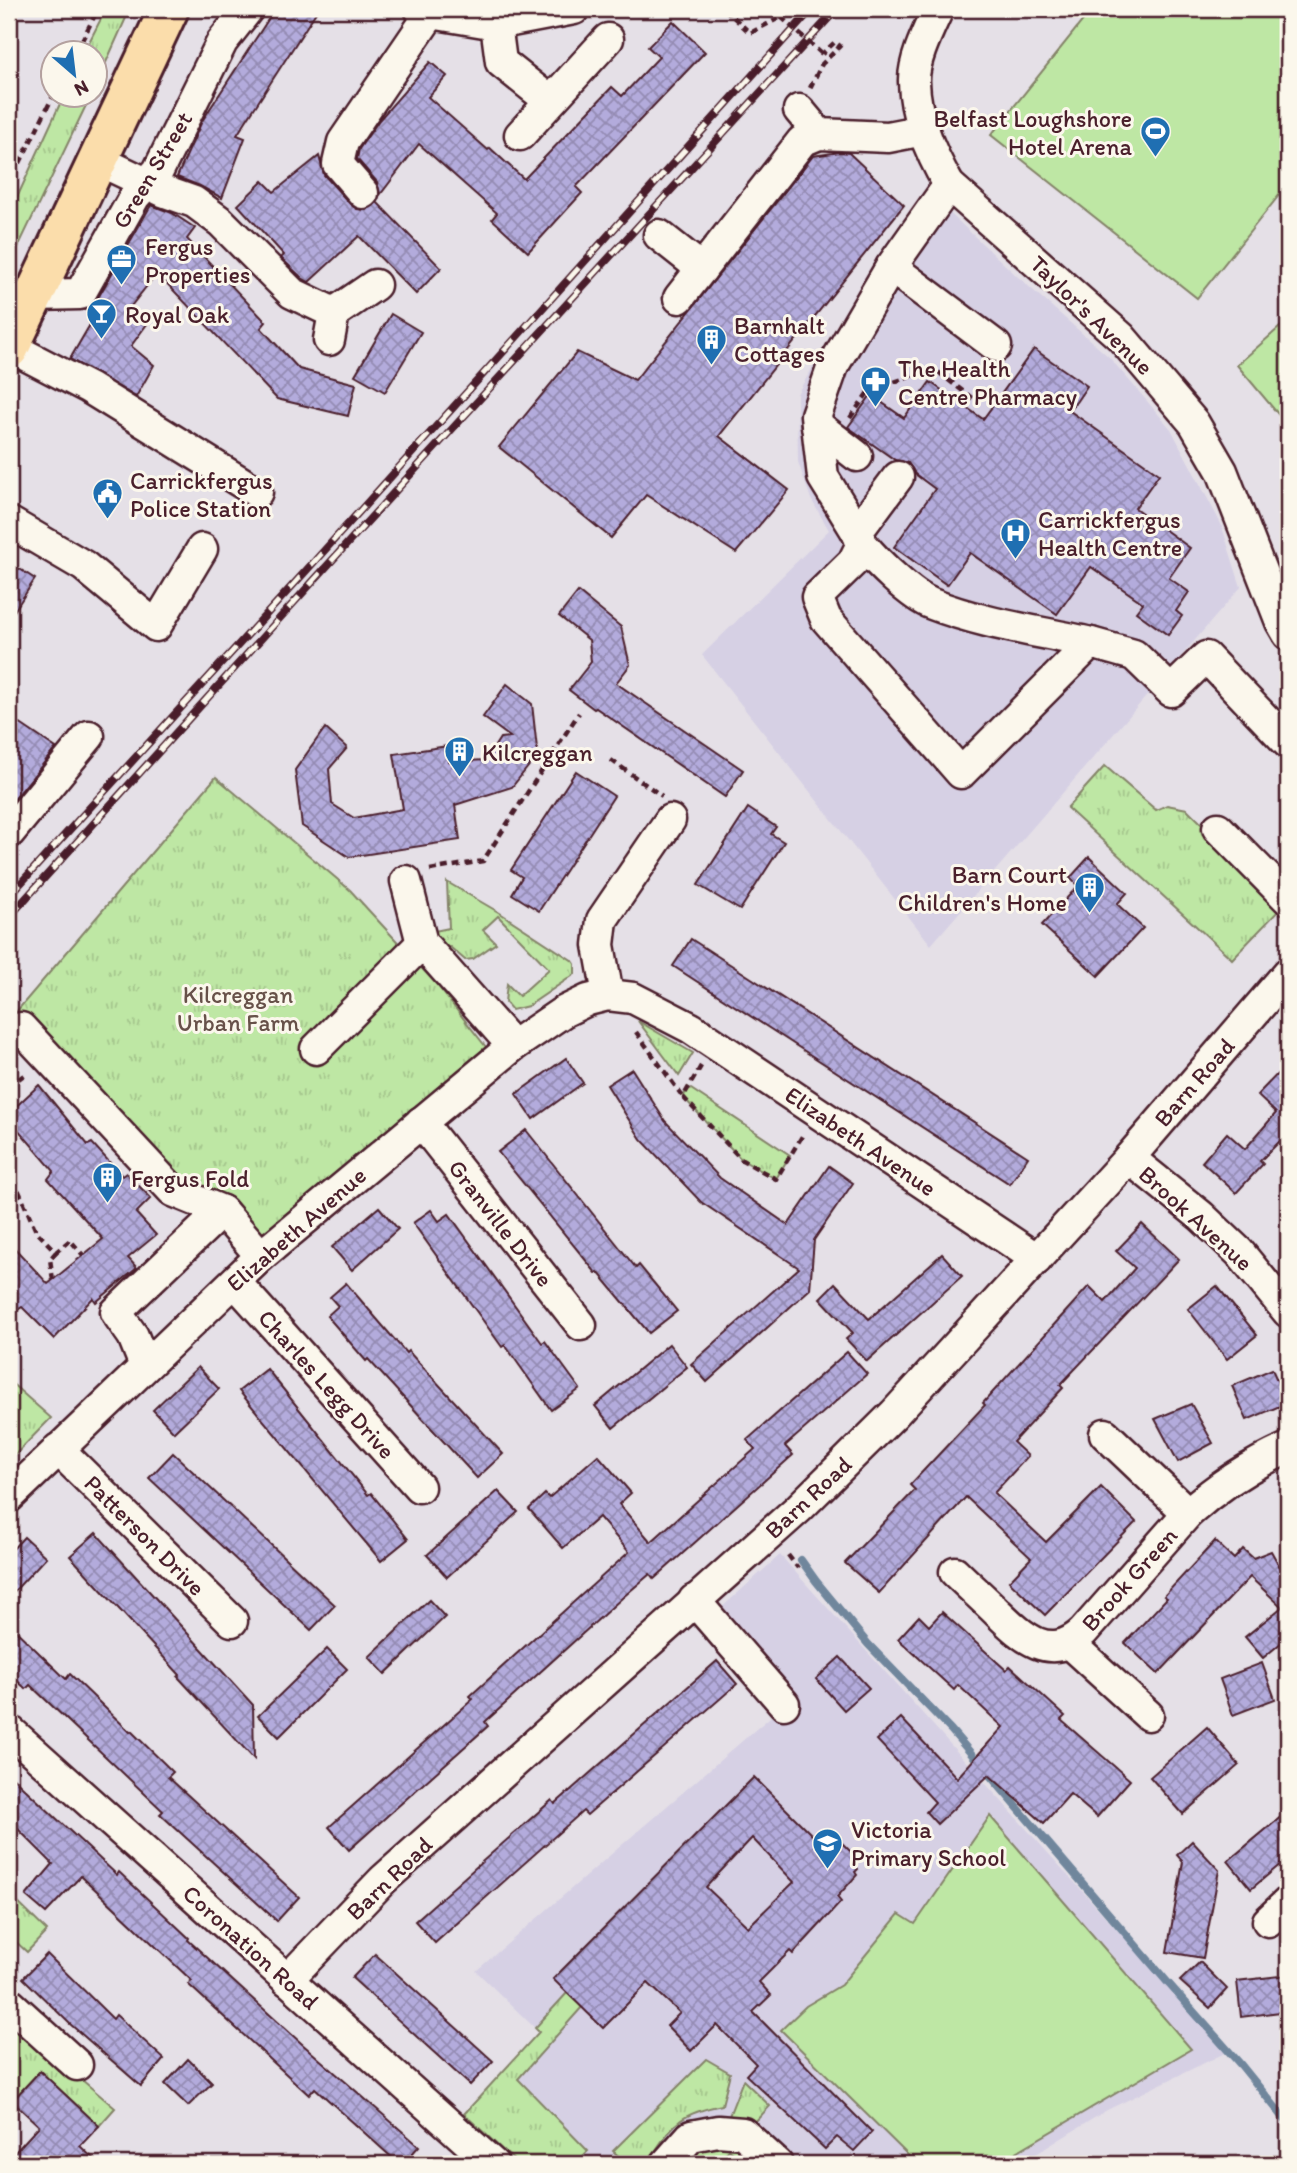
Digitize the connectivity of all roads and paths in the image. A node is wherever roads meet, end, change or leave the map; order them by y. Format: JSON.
{"nodes":[{"id":1,"x":98,"y":9,"type":"edge"},
{"id":2,"x":169,"y":9,"type":"edge"},
{"id":3,"x":248,"y":9,"type":"edge"},
{"id":4,"x":574,"y":9,"type":"edge"},
{"id":5,"x":725,"y":9,"type":"edge"},
{"id":6,"x":938,"y":9,"type":"edge"},
{"id":7,"x":426,"y":11,"type":"edge"},
{"id":8,"x":496,"y":24,"type":"junction"},
{"id":9,"x":83,"y":38,"type":"edge"},
{"id":10,"x":608,"y":39,"type":"dead end"},
{"id":11,"x":550,"y":101,"type":"junction"},
{"id":12,"x":47,"y":108,"type":"edge"},
{"id":13,"x":799,"y":110,"type":"joint"},
{"id":14,"x":924,"y":130,"type":"junction"},
{"id":15,"x":819,"y":134,"type":"junction"},
{"id":16,"x":520,"y":135,"type":"dead end"},
{"id":17,"x":98,"y":160,"type":"junction"},
{"id":18,"x":147,"y":183,"type":"junction"},
{"id":19,"x":9,"y":185,"type":"edge"},
{"id":20,"x":949,"y":185,"type":"junction"},
{"id":21,"x":363,"y":193,"type":"dead end"},
{"id":22,"x":659,"y":235,"type":"dead end"},
{"id":23,"x":891,"y":267,"type":"junction"},
{"id":24,"x":702,"y":269,"type":"junction"},
{"id":25,"x":375,"y":285,"type":"dead end"},
{"id":26,"x":35,"y":295,"type":"junction"},
{"id":27,"x":679,"y":299,"type":"dead end"},
{"id":28,"x":996,"y":346,"type":"dead end"},
{"id":29,"x":9,"y":348,"type":"edge"},
{"id":30,"x":977,"y":402,"type":"dead end"},
{"id":31,"x":818,"y":414,"type":"junction"},
{"id":32,"x":857,"y":456,"type":"dead end"},
{"id":33,"x":898,"y":477,"type":"dead end"},
{"id":34,"x":257,"y":492,"type":"dead end"},
{"id":35,"x":9,"y":522,"type":"edge"},
{"id":36,"x":860,"y":538,"type":"junction"},
{"id":37,"x":202,"y":549,"type":"dead end"},
{"id":38,"x":1288,"y":634,"type":"edge"},
{"id":39,"x":1091,"y":643,"type":"junction"},
{"id":40,"x":579,"y":713,"type":"dead end"},
{"id":41,"x":89,"y":736,"type":"dead end"},
{"id":42,"x":1288,"y":743,"type":"edge"},
{"id":43,"x":611,"y":760,"type":"dead end"},
{"id":44,"x":670,"y":820,"type":"joint"},
{"id":45,"x":1218,"y":828,"type":"dead end"},
{"id":46,"x":9,"y":833,"type":"edge"},
{"id":47,"x":406,"y":881,"type":"joint"},
{"id":48,"x":1288,"y":899,"type":"edge"},
{"id":49,"x":422,"y":943,"type":"junction"},
{"id":50,"x":1288,"y":973,"type":"edge"},
{"id":51,"x":608,"y":995,"type":"junction"},
{"id":52,"x":21,"y":1028,"type":"dead end"},
{"id":53,"x":714,"y":1044,"type":"junction"},
{"id":54,"x":513,"y":1046,"type":"junction"},
{"id":55,"x":316,"y":1049,"type":"dead end"},
{"id":56,"x":9,"y":1090,"type":"edge"},
{"id":57,"x":683,"y":1097,"type":"junction"},
{"id":58,"x":9,"y":1099,"type":"edge"},
{"id":59,"x":817,"y":1111,"type":"junction"},
{"id":60,"x":421,"y":1122,"type":"junction"},
{"id":61,"x":1129,"y":1158,"type":"junction"},
{"id":62,"x":10,"y":1172,"type":"edge"},
{"id":63,"x":222,"y":1211,"type":"junction"},
{"id":64,"x":56,"y":1252,"type":"junction"},
{"id":65,"x":83,"y":1255,"type":"dead end"},
{"id":66,"x":261,"y":1256,"type":"junction"},
{"id":67,"x":1037,"y":1259,"type":"junction"},
{"id":68,"x":53,"y":1280,"type":"dead end"},
{"id":69,"x":235,"y":1282,"type":"junction"},
{"id":70,"x":1288,"y":1312,"type":"edge"},
{"id":71,"x":581,"y":1325,"type":"dead end"},
{"id":72,"x":145,"y":1366,"type":"junction"},
{"id":73,"x":1105,"y":1434,"type":"dead end"},
{"id":74,"x":1288,"y":1448,"type":"edge"},
{"id":75,"x":58,"y":1449,"type":"junction"},
{"id":76,"x":419,"y":1487,"type":"dead end"},
{"id":77,"x":9,"y":1497,"type":"edge"},
{"id":78,"x":1188,"y":1513,"type":"junction"},
{"id":79,"x":784,"y":1551,"type":"dead end"},
{"id":80,"x":798,"y":1568,"type":"dead end"},
{"id":81,"x":955,"y":1572,"type":"dead end"},
{"id":82,"x":694,"y":1600,"type":"junction"},
{"id":83,"x":232,"y":1621,"type":"dead end"},
{"id":84,"x":1069,"y":1643,"type":"junction"},
{"id":85,"x":784,"y":1704,"type":"dead end"},
{"id":86,"x":1148,"y":1715,"type":"dead end"},
{"id":87,"x":9,"y":1730,"type":"edge"},
{"id":88,"x":286,"y":1980,"type":"junction"},
{"id":89,"x":9,"y":2005,"type":"edge"},
{"id":90,"x":77,"y":2065,"type":"dead end"},
{"id":91,"x":493,"y":2164,"type":"edge"},
{"id":92,"x":666,"y":2164,"type":"edge"},
{"id":93,"x":777,"y":2164,"type":"edge"}],
"edges":[{"from":1,"to":9,"type":"path"},
{"from":2,"to":17,"type":"main road","name":"Green Street"},
{"from":3,"to":18,"type":"street","name":"Green Street"},
{"from":4,"to":8,"type":"street"},
{"from":5,"to":13,"type":"path","bridge":true},
{"from":6,"to":14,"type":"street","name":"Taylor's Avenue"},
{"from":7,"to":8,"type":"street"},
{"from":7,"to":21,"type":"street"},
{"from":8,"to":11,"type":"street"},
{"from":10,"to":11,"type":"street"},
{"from":11,"to":16,"type":"street"},
{"from":12,"to":19,"type":"path"},
{"from":13,"to":15,"type":"street"},
{"from":14,"to":15,"type":"street"},
{"from":14,"to":20,"type":"street","name":"Taylor's Avenue"},
{"from":15,"to":24,"type":"street"},
{"from":17,"to":18,"type":"street"},
{"from":17,"to":26,"type":"main road","name":"Green Street"},
{"from":18,"to":25,"type":"street"},
{"from":18,"to":26,"type":"street","name":"Green Street"},
{"from":20,"to":23,"type":"street"},
{"from":20,"to":38,"type":"street","name":"Taylor's Avenue"},
{"from":22,"to":24,"type":"street"},
{"from":23,"to":28,"type":"street"},
{"from":23,"to":31,"type":"street"},
{"from":24,"to":27,"type":"street"},
{"from":26,"to":29,"type":"main road","name":"Green Street"},
{"from":29,"to":34,"type":"street"},
{"from":30,"to":31,"type":"path"},
{"from":31,"to":32,"type":"street"},
{"from":31,"to":36,"type":"street"},
{"from":33,"to":36,"type":"street"},
{"from":35,"to":37,"type":"street"},
{"from":36,"to":39,"type":"street"},
{"from":36,"to":39,"type":"street"},
{"from":39,"to":42,"type":"street"},
{"from":40,"to":47,"type":"path"},
{"from":41,"to":46,"type":"street"},
{"from":43,"to":44,"type":"path"},
{"from":44,"to":51,"type":"street"},
{"from":45,"to":48,"type":"street"},
{"from":47,"to":49,"type":"street"},
{"from":49,"to":54,"type":"street"},
{"from":49,"to":55,"type":"street"},
{"from":50,"to":61,"type":"street","name":"Barn Road"},
{"from":51,"to":53,"type":"street","name":"Elizabeth Avenue"},
{"from":51,"to":54,"type":"street","name":"Elizabeth Avenue"},
{"from":51,"to":57,"type":"path"},
{"from":52,"to":63,"type":"street"},
{"from":53,"to":57,"type":"path"},
{"from":53,"to":59,"type":"street","name":"Elizabeth Avenue"},
{"from":54,"to":60,"type":"street","name":"Elizabeth Avenue"},
{"from":56,"to":58,"type":"path"},
{"from":57,"to":59,"type":"path"},
{"from":59,"to":67,"type":"street","name":"Elizabeth Avenue"},
{"from":60,"to":66,"type":"street","name":"Elizabeth Avenue"},
{"from":60,"to":71,"type":"street","name":"Granville Drive"},
{"from":61,"to":67,"type":"street","name":"Barn Road"},
{"from":61,"to":70,"type":"street","name":"Brook Avenue"},
{"from":62,"to":64,"type":"path"},
{"from":63,"to":66,"type":"street"},
{"from":63,"to":72,"type":"street"},
{"from":64,"to":65,"type":"path"},
{"from":64,"to":68,"type":"path"},
{"from":66,"to":69,"type":"street","name":"Elizabeth Avenue"},
{"from":67,"to":82,"type":"street","name":"Barn Road"},
{"from":69,"to":72,"type":"street","name":"Elizabeth Avenue"},
{"from":69,"to":76,"type":"street","name":"Charles Legg Drive"},
{"from":72,"to":75,"type":"street","name":"Elizabeth Avenue"},
{"from":73,"to":78,"type":"street","name":"Brook Green"},
{"from":74,"to":78,"type":"street","name":"Brook Green"},
{"from":75,"to":77,"type":"street","name":"Elizabeth Avenue"},
{"from":75,"to":83,"type":"street","name":"Patterson Drive"},
{"from":78,"to":84,"type":"street","name":"Brook Green"},
{"from":79,"to":80,"type":"path"},
{"from":81,"to":84,"type":"street","name":"Brook Green"},
{"from":82,"to":85,"type":"street"},
{"from":82,"to":88,"type":"street","name":"Barn Road"},
{"from":84,"to":86,"type":"street","name":"Brook Green"},
{"from":87,"to":88,"type":"street","name":"Coronation Road"},
{"from":88,"to":91,"type":"street","name":"Coronation Road"},
{"from":89,"to":90,"type":"street"},
{"from":92,"to":93,"type":"street"}]}
